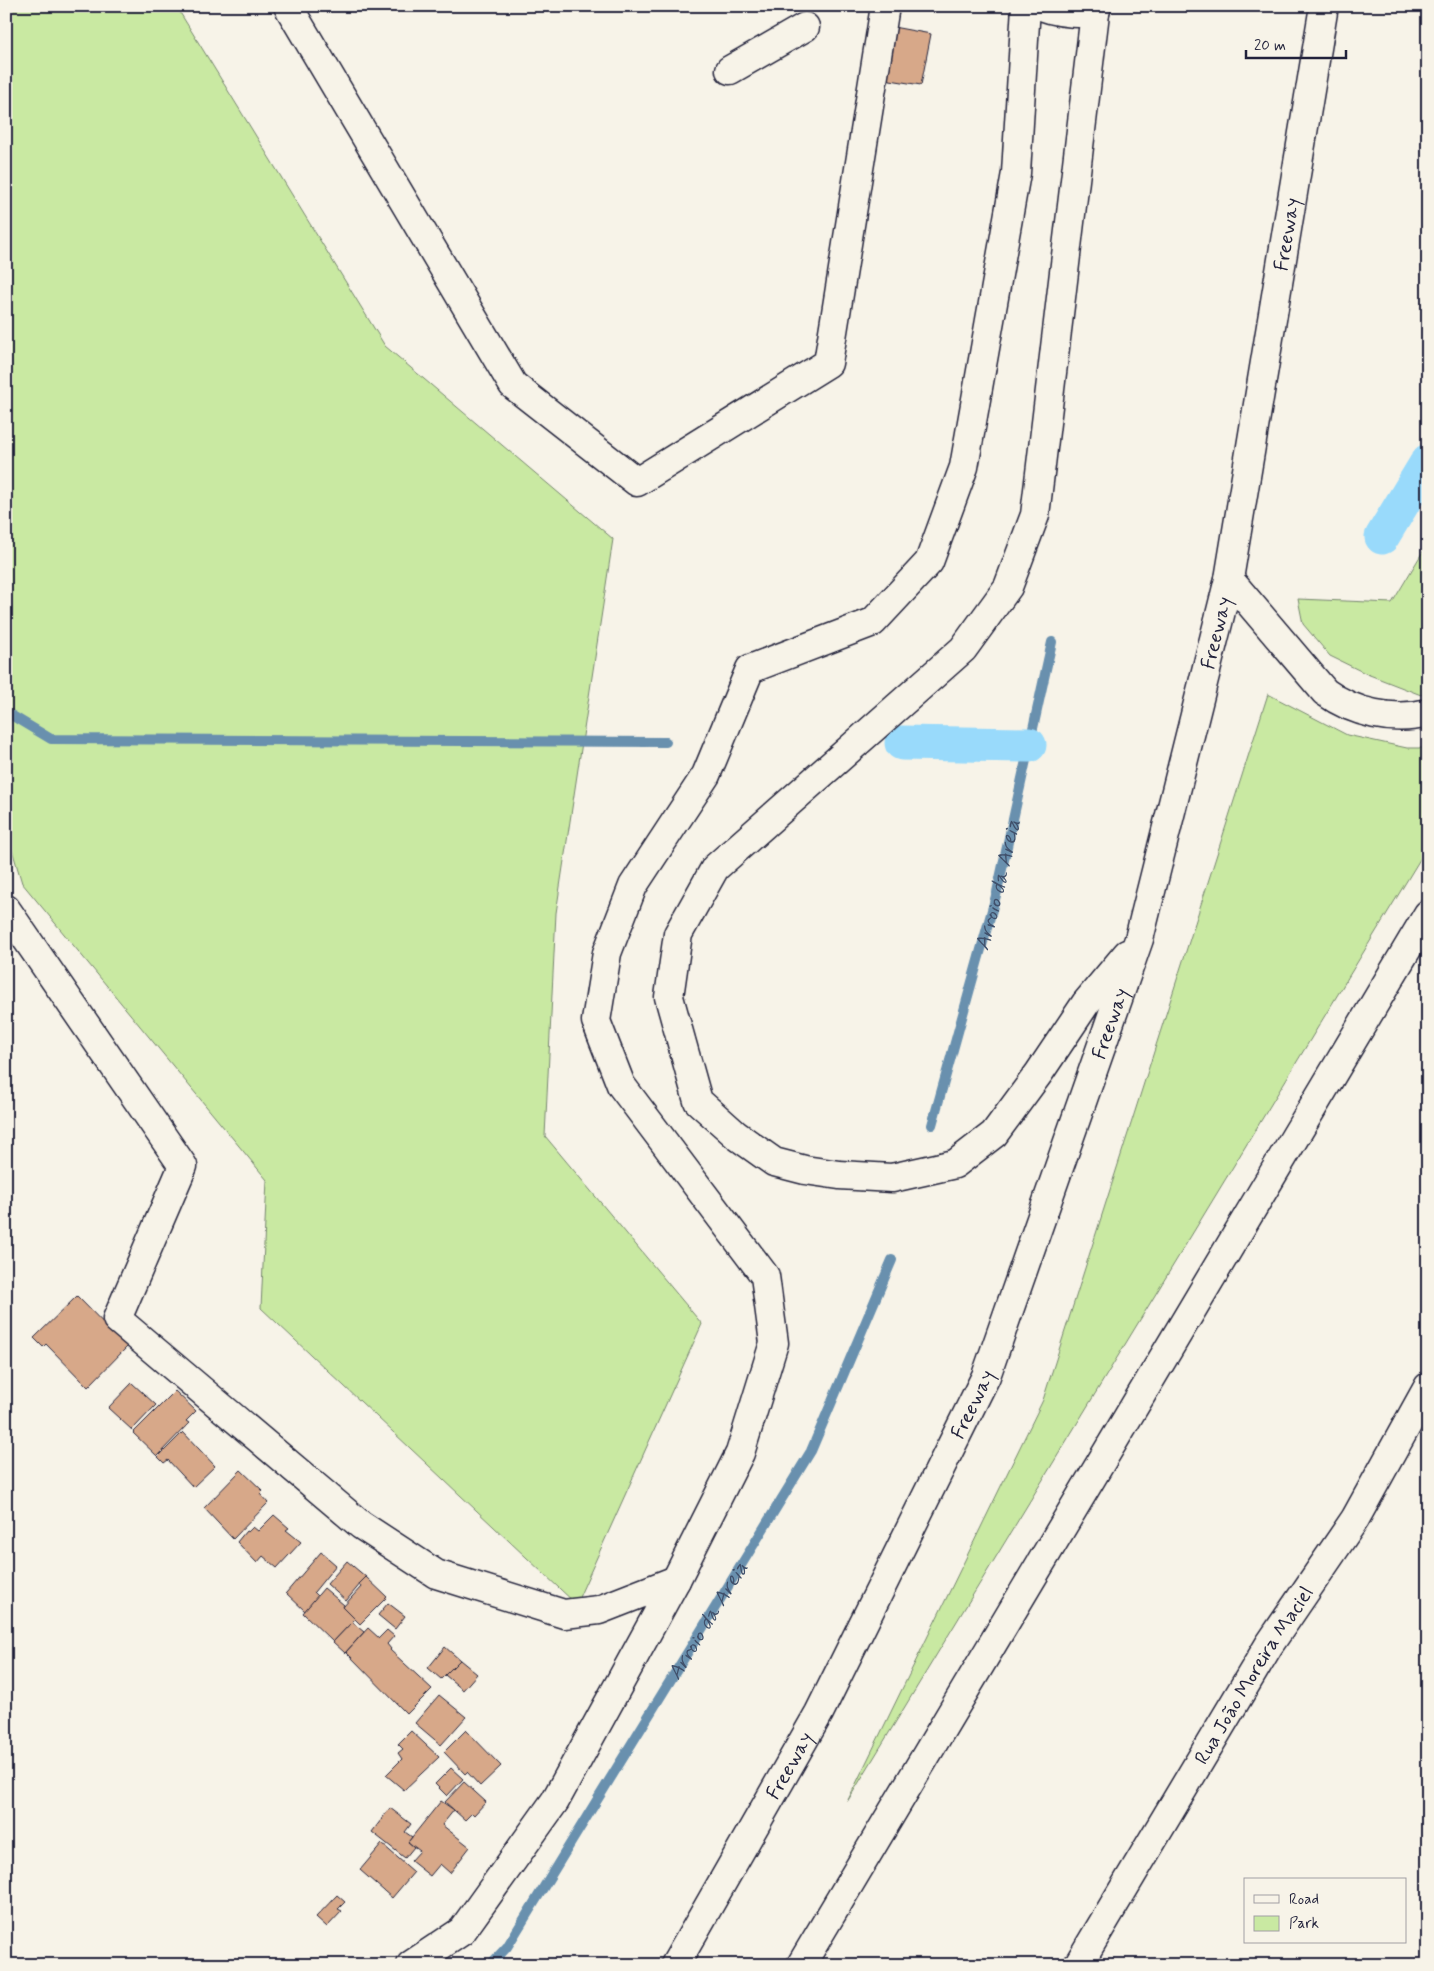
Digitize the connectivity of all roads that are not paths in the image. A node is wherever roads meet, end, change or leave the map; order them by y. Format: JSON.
{"nodes":[{"id":1,"x":288,"y":6,"type":"edge"},
{"id":2,"x":885,"y":6,"type":"edge"},
{"id":3,"x":1026,"y":6,"type":"edge"},
{"id":4,"x":1041,"y":6,"type":"edge"},
{"id":5,"x":1324,"y":6,"type":"edge"},
{"id":6,"x":1096,"y":10,"type":"edge"},
{"id":7,"x":805,"y":27,"type":"dead end"},
{"id":8,"x":730,"y":70,"type":"dead end"},
{"id":9,"x":1229,"y":579,"type":"junction"},
{"id":10,"x":1428,"y":714,"type":"edge"},
{"id":11,"x":6,"y":909,"type":"edge"},
{"id":12,"x":1428,"y":914,"type":"edge"},
{"id":13,"x":1139,"y":939,"type":"junction"},
{"id":14,"x":1428,"y":1387,"type":"edge"},
{"id":15,"x":676,"y":1580,"type":"junction"},
{"id":16,"x":411,"y":1965,"type":"edge"},
{"id":17,"x":674,"y":1965,"type":"edge"},
{"id":18,"x":801,"y":1965,"type":"edge"},
{"id":19,"x":1078,"y":1965,"type":"edge"}],
"edges":[{"from":1,"to":2,"type":"main road"},
{"from":3,"to":15,"type":"main road"},
{"from":4,"to":6,"type":"main road"},
{"from":5,"to":9,"type":"main road","name":"Freeway"},
{"from":6,"to":13,"type":"main road"},
{"from":7,"to":8,"type":"main road"},
{"from":9,"to":10,"type":"main road"},
{"from":9,"to":13,"type":"main road","name":"Freeway"},
{"from":11,"to":15,"type":"main road"},
{"from":12,"to":18,"type":"main road"},
{"from":13,"to":17,"type":"main road","name":"Freeway"},
{"from":14,"to":19,"type":"main road","name":"Rua João Moreira Maciel"},
{"from":15,"to":16,"type":"main road"}]}
